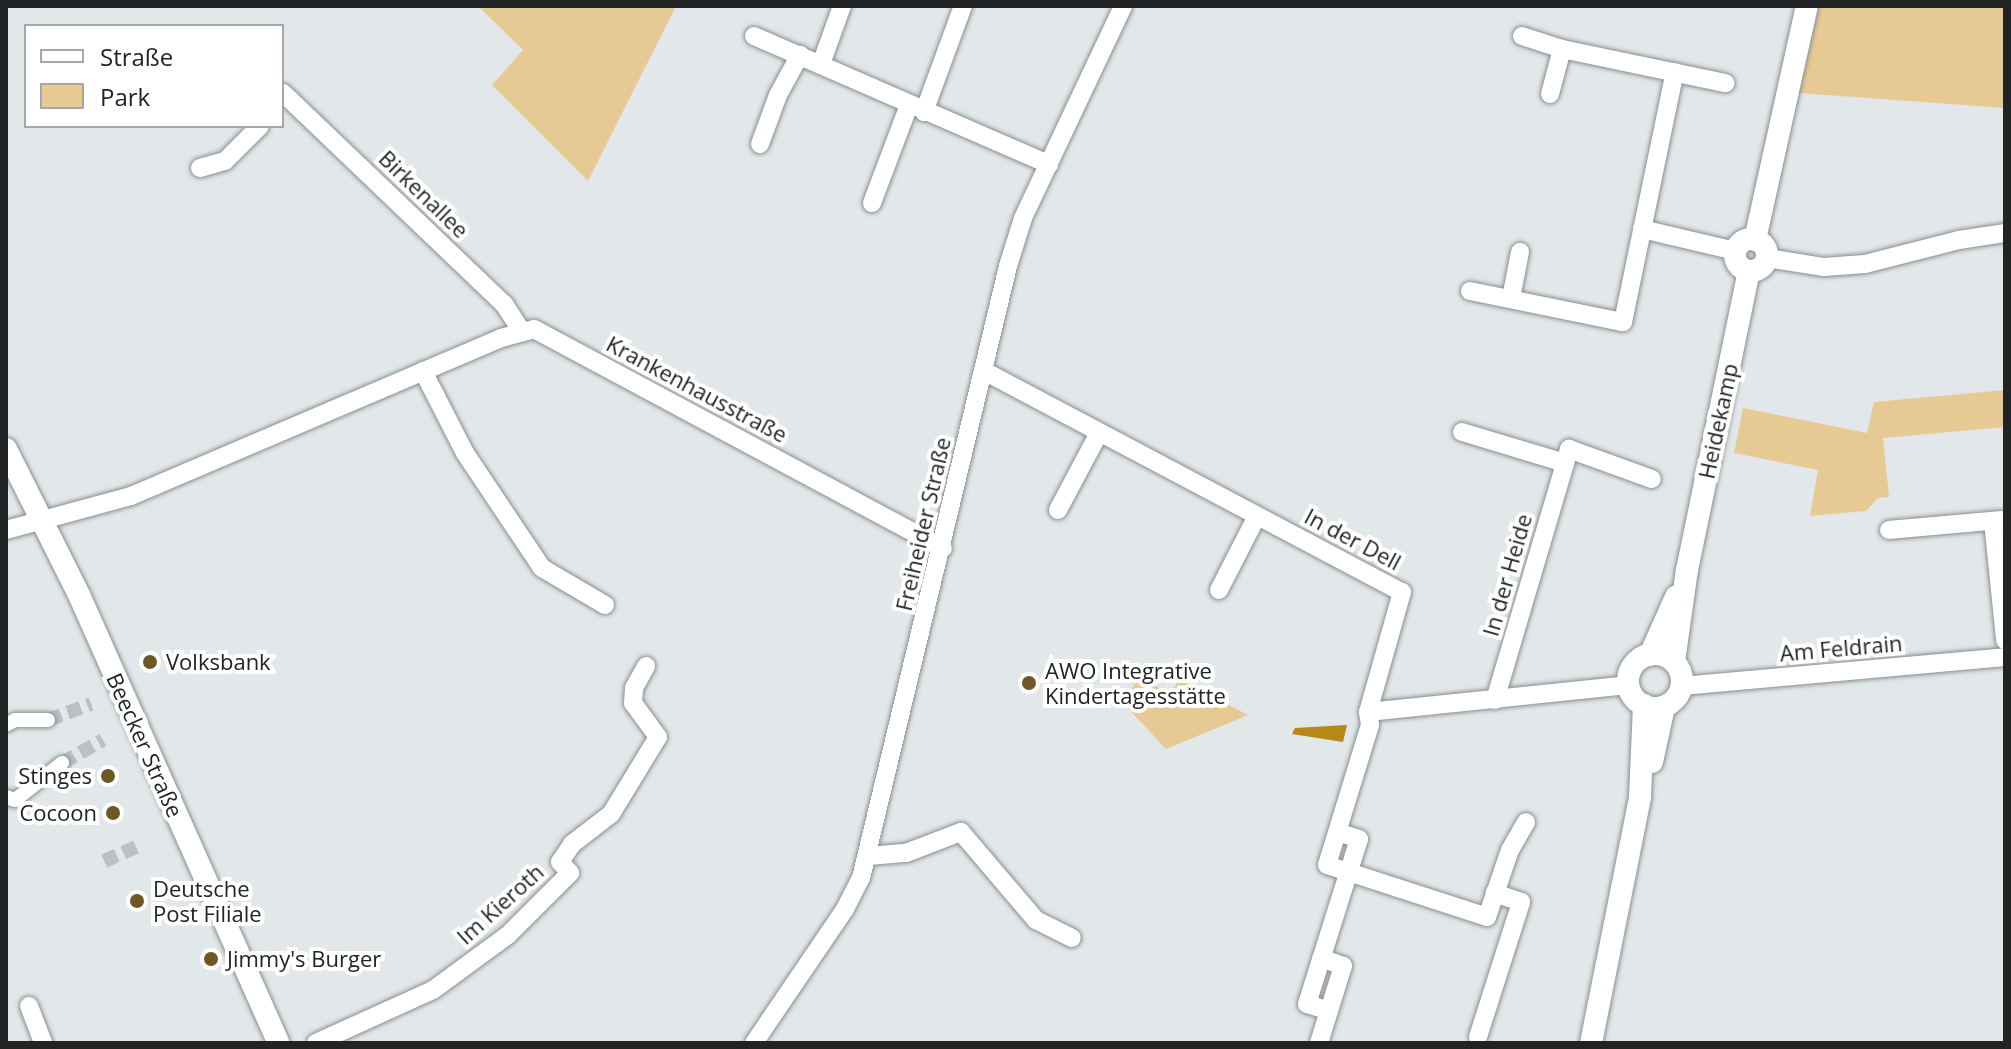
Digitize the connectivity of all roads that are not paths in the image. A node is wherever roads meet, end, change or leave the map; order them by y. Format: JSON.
{"nodes":[{"id":1,"x":842,"y":6,"type":"edge"},
{"id":2,"x":963,"y":6,"type":"edge"},
{"id":3,"x":1123,"y":6,"type":"edge"},
{"id":4,"x":1807,"y":6,"type":"edge"},
{"id":5,"x":754,"y":36,"type":"dead end"},
{"id":6,"x":1522,"y":36,"type":"dead end"},
{"id":7,"x":1562,"y":49,"type":"junction"},
{"id":8,"x":800,"y":55,"type":"junction"},
{"id":9,"x":821,"y":64,"type":"junction"},
{"id":10,"x":1675,"y":72,"type":"junction"},
{"id":11,"x":1725,"y":83,"type":"dead end"},
{"id":12,"x":1550,"y":94,"type":"dead end"},
{"id":13,"x":285,"y":99,"type":"edge"},
{"id":14,"x":916,"y":109,"type":"junction"},
{"id":15,"x":258,"y":128,"type":"edge"},
{"id":16,"x":760,"y":144,"type":"dead end"},
{"id":17,"x":1049,"y":164,"type":"junction"},
{"id":18,"x":200,"y":168,"type":"dead end"},
{"id":19,"x":872,"y":203,"type":"dead end"},
{"id":20,"x":1642,"y":229,"type":"junction"},
{"id":21,"x":2005,"y":233,"type":"edge"},
{"id":22,"x":1520,"y":252,"type":"dead end"},
{"id":23,"x":1752,"y":255,"type":"junction"},
{"id":24,"x":1470,"y":291,"type":"dead end"},
{"id":25,"x":1511,"y":298,"type":"junction"},
{"id":26,"x":521,"y":330,"type":"junction"},
{"id":27,"x":423,"y":371,"type":"junction"},
{"id":28,"x":984,"y":371,"type":"junction"},
{"id":29,"x":1462,"y":432,"type":"dead end"},
{"id":30,"x":1099,"y":433,"type":"junction"},
{"id":31,"x":6,"y":449,"type":"edge"},
{"id":32,"x":1565,"y":463,"type":"junction"},
{"id":33,"x":1652,"y":479,"type":"dead end"},
{"id":34,"x":1058,"y":510,"type":"dead end"},
{"id":35,"x":1257,"y":516,"type":"junction"},
{"id":36,"x":44,"y":520,"type":"junction"},
{"id":37,"x":1999,"y":520,"type":"edge"},
{"id":38,"x":6,"y":530,"type":"edge"},
{"id":39,"x":1889,"y":530,"type":"dead end"},
{"id":40,"x":943,"y":548,"type":"junction"},
{"id":41,"x":1687,"y":570,"type":"junction"},
{"id":42,"x":1219,"y":590,"type":"dead end"},
{"id":43,"x":605,"y":605,"type":"dead end"},
{"id":44,"x":2005,"y":640,"type":"edge"},
{"id":45,"x":1650,"y":655,"type":"junction"},
{"id":46,"x":2005,"y":657,"type":"edge"},
{"id":47,"x":1674,"y":662,"type":"junction"},
{"id":48,"x":646,"y":666,"type":"dead end"},
{"id":49,"x":1628,"y":685,"type":"junction"},
{"id":50,"x":1682,"y":686,"type":"junction"},
{"id":51,"x":1495,"y":700,"type":"junction"},
{"id":52,"x":1654,"y":706,"type":"junction"},
{"id":53,"x":1368,"y":712,"type":"junction"},
{"id":54,"x":48,"y":720,"type":"tunnel mouth"},
{"id":55,"x":6,"y":725,"type":"edge"},
{"id":56,"x":62,"y":763,"type":"tunnel mouth"},
{"id":57,"x":6,"y":797,"type":"edge"},
{"id":58,"x":1526,"y":822,"type":"dead end"},
{"id":59,"x":869,"y":856,"type":"junction"},
{"id":60,"x":1348,"y":873,"type":"junction"},
{"id":61,"x":1495,"y":893,"type":"junction"},
{"id":62,"x":1487,"y":917,"type":"junction"},
{"id":63,"x":1513,"y":928,"type":"junction"},
{"id":64,"x":1072,"y":938,"type":"dead end"},
{"id":65,"x":29,"y":1006,"type":"dead end"},
{"id":66,"x":1478,"y":1037,"type":"dead end"},
{"id":67,"x":43,"y":1043,"type":"edge"},
{"id":68,"x":279,"y":1043,"type":"edge"},
{"id":69,"x":316,"y":1043,"type":"edge"},
{"id":70,"x":754,"y":1043,"type":"edge"},
{"id":71,"x":1319,"y":1043,"type":"edge"},
{"id":72,"x":1591,"y":1043,"type":"edge"}],
"edges":[{"from":1,"to":9,"type":"street"},
{"from":2,"to":14,"type":"street"},
{"from":3,"to":17,"type":"street","name":"Freiheider Straße"},
{"from":4,"to":23,"type":"street","name":"Heidekamp"},
{"from":5,"to":8,"type":"street"},
{"from":6,"to":7,"type":"street"},
{"from":7,"to":10,"type":"street"},
{"from":7,"to":12,"type":"street"},
{"from":8,"to":9,"type":"street"},
{"from":8,"to":16,"type":"street"},
{"from":9,"to":14,"type":"street"},
{"from":10,"to":11,"type":"street"},
{"from":10,"to":20,"type":"street"},
{"from":13,"to":26,"type":"street","name":"Birkenallee"},
{"from":14,"to":17,"type":"street"},
{"from":14,"to":19,"type":"street"},
{"from":15,"to":18,"type":"street"},
{"from":17,"to":28,"type":"street","name":"Freiheider Straße"},
{"from":20,"to":23,"type":"street"},
{"from":20,"to":25,"type":"street"},
{"from":21,"to":23,"type":"street"},
{"from":22,"to":25,"type":"street"},
{"from":23,"to":41,"type":"street","name":"Heidekamp"},
{"from":24,"to":25,"type":"street"},
{"from":26,"to":27,"type":"street"},
{"from":26,"to":40,"type":"street","name":"Krankenhausstraße"},
{"from":27,"to":36,"type":"street"},
{"from":27,"to":43,"type":"street"},
{"from":28,"to":30,"type":"street","name":"In der Dell"},
{"from":28,"to":40,"type":"street","name":"Freiheider Straße"},
{"from":29,"to":32,"type":"street"},
{"from":30,"to":34,"type":"street"},
{"from":30,"to":35,"type":"street","name":"In der Dell"},
{"from":31,"to":36,"type":"street","name":"Beecker Straße"},
{"from":32,"to":33,"type":"street"},
{"from":32,"to":51,"type":"street","name":"In der Heide"},
{"from":35,"to":42,"type":"street"},
{"from":35,"to":53,"type":"street","name":"In der Dell"},
{"from":36,"to":38,"type":"street"},
{"from":36,"to":68,"type":"street","name":"Beecker Straße"},
{"from":37,"to":39,"type":"street"},
{"from":37,"to":44,"type":"street"},
{"from":40,"to":59,"type":"street","name":"Freiheider Straße"},
{"from":41,"to":45,"type":"street","name":"Heidekamp"},
{"from":41,"to":47,"type":"street","name":"Heidekamp"},
{"from":45,"to":47,"type":"street"},
{"from":45,"to":49,"type":"street","name":"Heidekamp"},
{"from":46,"to":50,"type":"street","name":"Am Feldrain"},
{"from":47,"to":50,"type":"street","name":"Heidekamp"},
{"from":48,"to":69,"type":"street","name":"Im Kieroth"},
{"from":49,"to":51,"type":"street"},
{"from":49,"to":52,"type":"street"},
{"from":50,"to":52,"type":"street"},
{"from":51,"to":53,"type":"street"},
{"from":52,"to":72,"type":"street"},
{"from":53,"to":60,"type":"street"},
{"from":54,"to":55,"type":"street"},
{"from":56,"to":57,"type":"street"},
{"from":58,"to":61,"type":"street"},
{"from":59,"to":64,"type":"street"},
{"from":59,"to":70,"type":"street","name":"Freiheider Straße"},
{"from":60,"to":62,"type":"street"},
{"from":60,"to":71,"type":"street"},
{"from":61,"to":62,"type":"street"},
{"from":61,"to":63,"type":"street"},
{"from":62,"to":63,"type":"street"},
{"from":63,"to":66,"type":"street"},
{"from":65,"to":67,"type":"street"}]}
